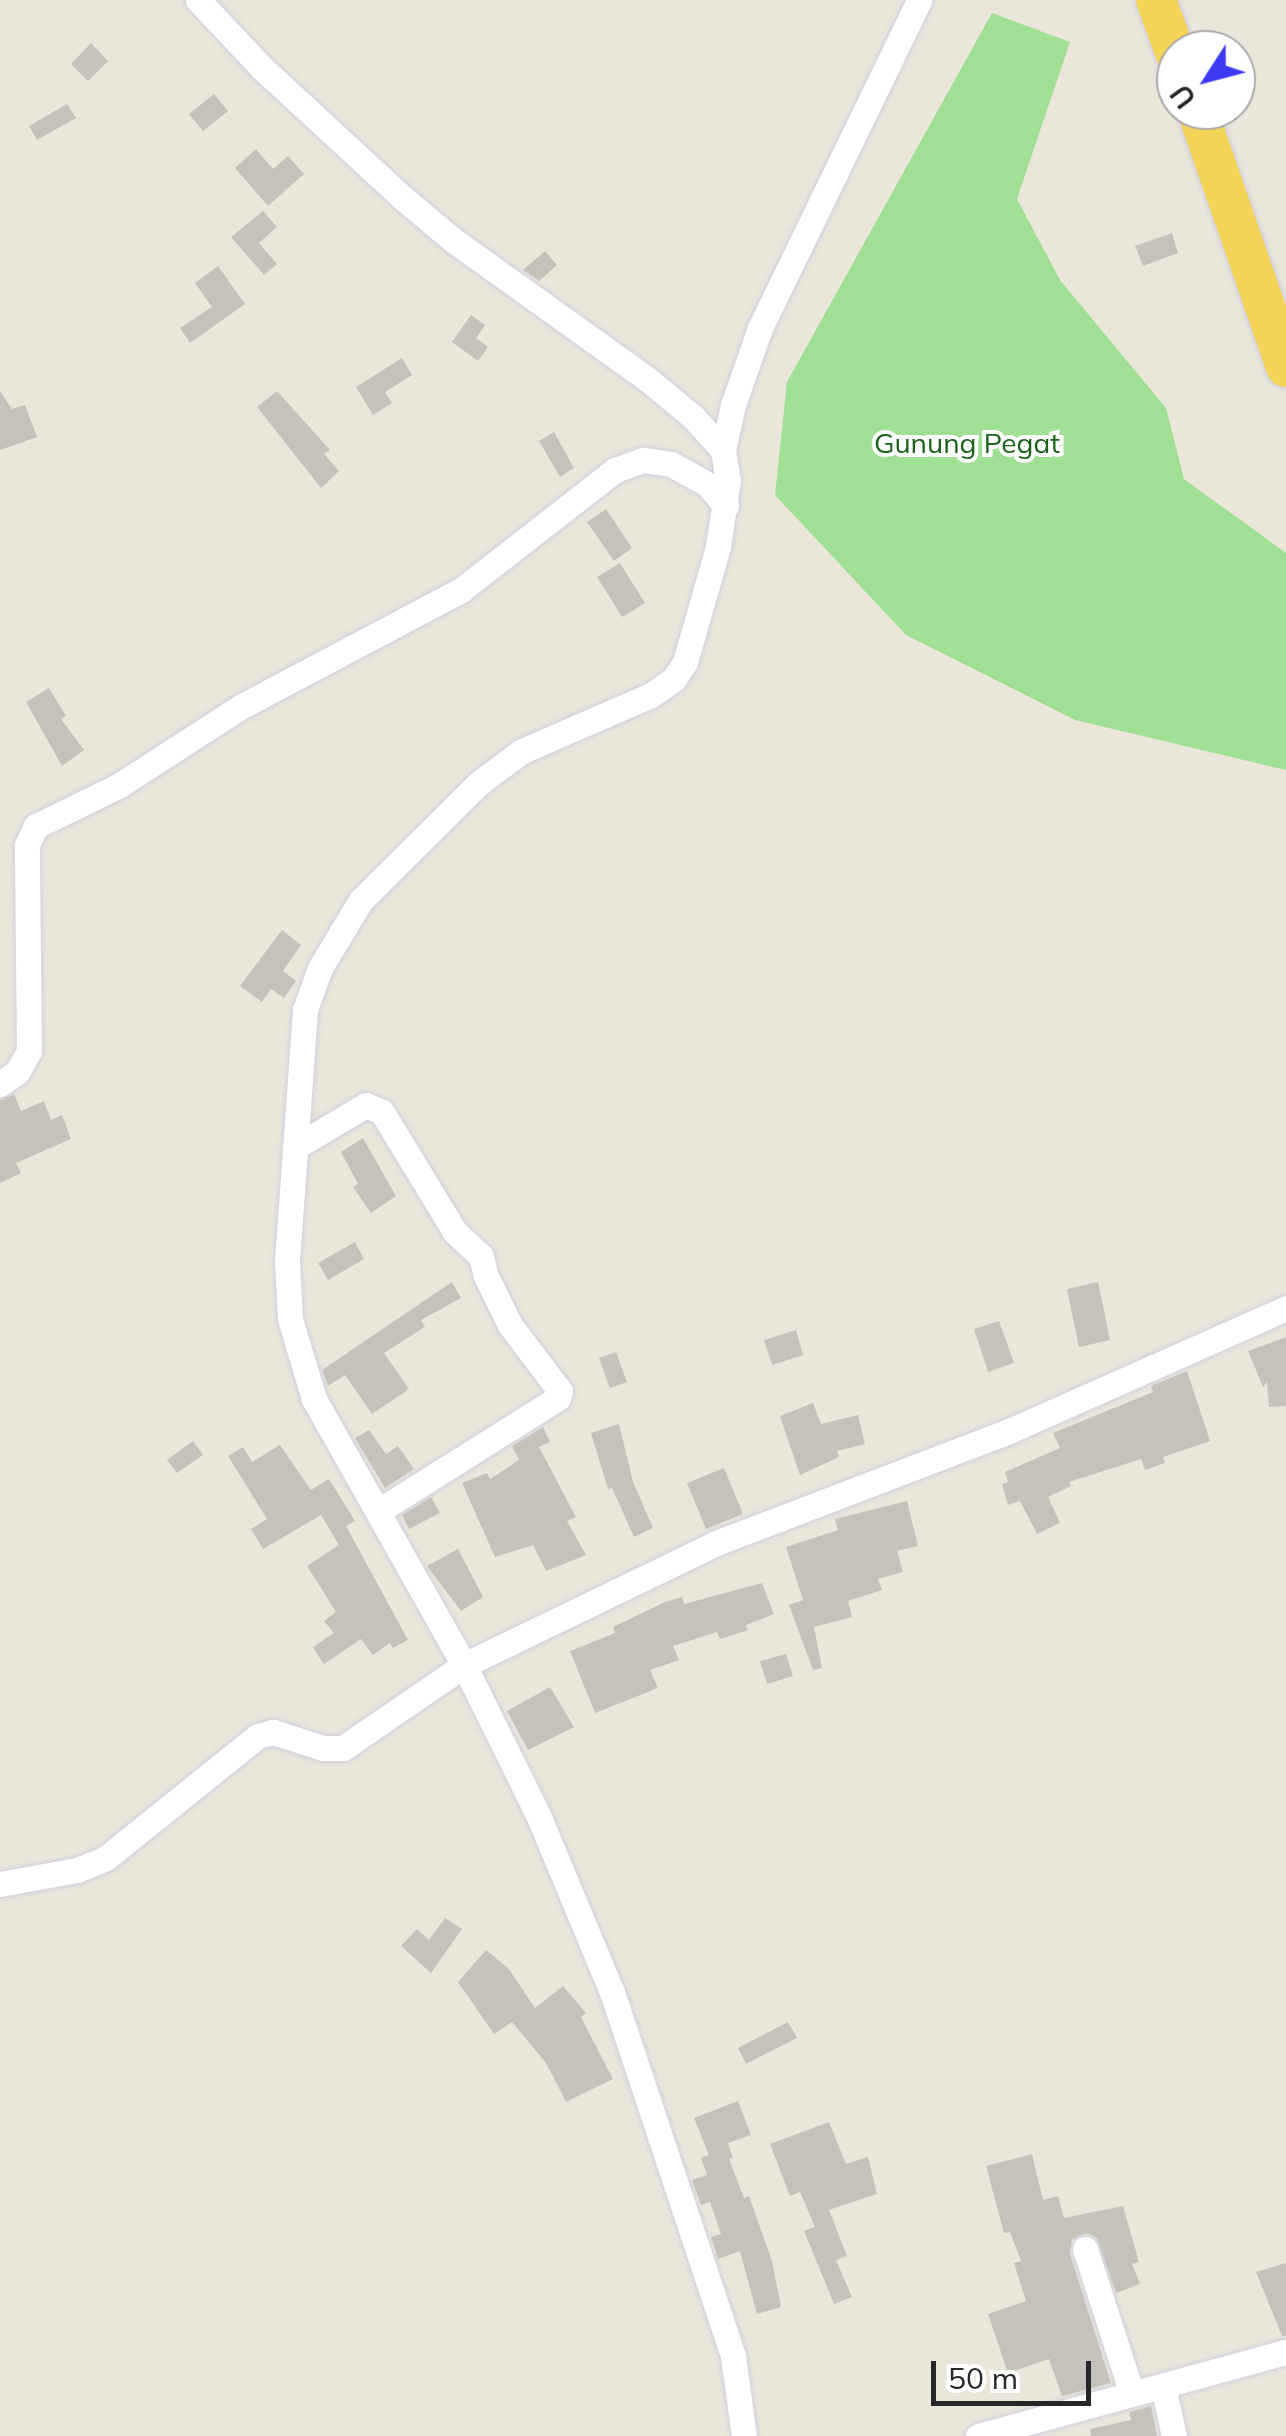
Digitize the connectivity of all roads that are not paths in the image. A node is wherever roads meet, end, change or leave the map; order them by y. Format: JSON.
{"nodes":[{"id":1,"x":198,"y":0,"type":"edge"},
{"id":2,"x":919,"y":0,"type":"edge"},
{"id":3,"x":1156,"y":0,"type":"edge"},
{"id":4,"x":1167,"y":30,"type":"edge"},
{"id":5,"x":1203,"y":130,"type":"edge"},
{"id":6,"x":1286,"y":366,"type":"edge"},
{"id":7,"x":722,"y":450,"type":"junction"},
{"id":8,"x":726,"y":506,"type":"junction"},
{"id":9,"x":0,"y":1084,"type":"edge"},
{"id":10,"x":295,"y":1147,"type":"junction"},
{"id":11,"x":1286,"y":1308,"type":"edge"},
{"id":12,"x":380,"y":1510,"type":"junction"},
{"id":13,"x":464,"y":1665,"type":"junction"},
{"id":14,"x":0,"y":1884,"type":"edge"},
{"id":15,"x":1085,"y":2249,"type":"dead end"},
{"id":16,"x":1286,"y":2352,"type":"edge"},
{"id":17,"x":1163,"y":2386,"type":"junction"},
{"id":18,"x":1132,"y":2394,"type":"junction"},
{"id":19,"x":744,"y":2436,"type":"edge"},
{"id":20,"x":978,"y":2436,"type":"edge"},
{"id":21,"x":1174,"y":2436,"type":"edge"}],
"edges":[{"from":1,"to":7,"type":"street"},
{"from":2,"to":7,"type":"street"},
{"from":3,"to":4,"type":"highway"},
{"from":5,"to":6,"type":"highway"},
{"from":7,"to":8,"type":"street"},
{"from":8,"to":9,"type":"street"},
{"from":8,"to":10,"type":"street"},
{"from":10,"to":12,"type":"street"},
{"from":10,"to":12,"type":"street"},
{"from":11,"to":13,"type":"street"},
{"from":12,"to":13,"type":"street"},
{"from":13,"to":14,"type":"street"},
{"from":13,"to":19,"type":"street"},
{"from":15,"to":18,"type":"street"},
{"from":16,"to":17,"type":"street"},
{"from":17,"to":18,"type":"street"},
{"from":17,"to":21,"type":"street"},
{"from":18,"to":20,"type":"street"}]}
